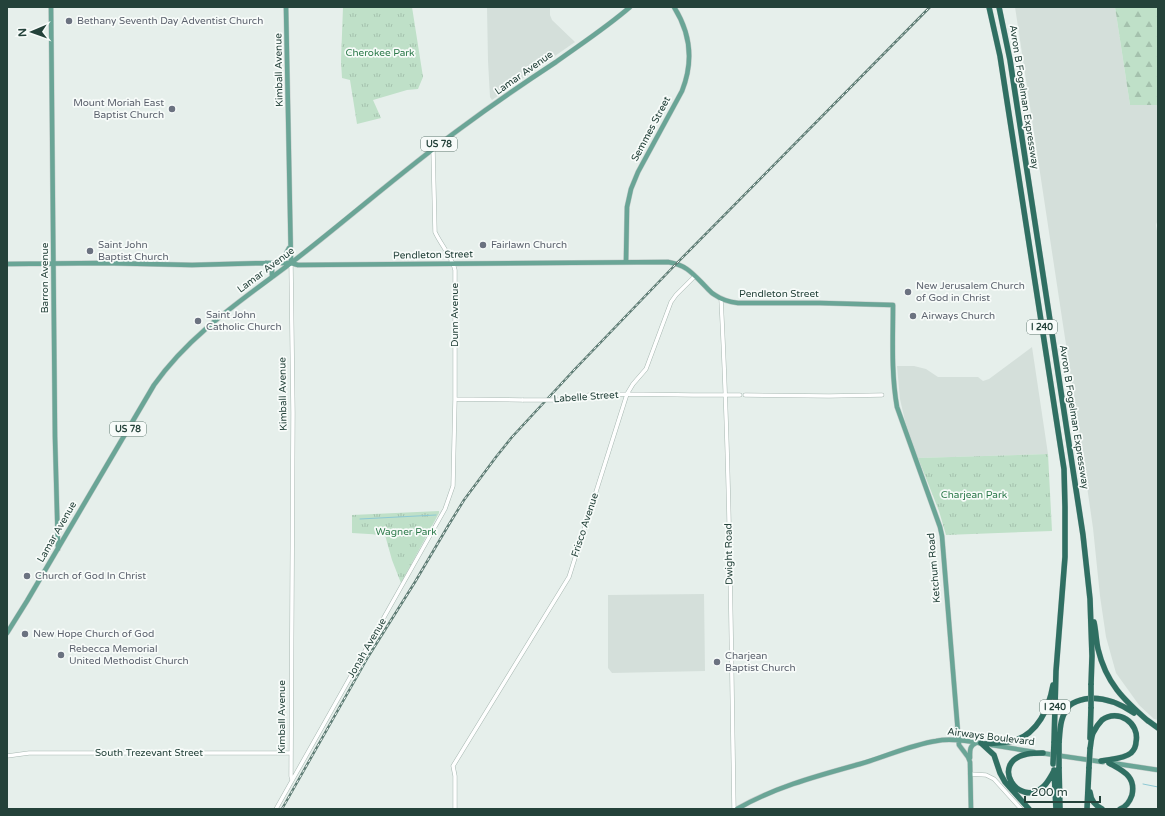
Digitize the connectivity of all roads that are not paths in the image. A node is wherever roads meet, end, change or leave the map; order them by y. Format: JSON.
{"nodes":[{"id":1,"x":51,"y":7,"type":"edge"},
{"id":2,"x":286,"y":7,"type":"edge"},
{"id":3,"x":630,"y":7,"type":"edge"},
{"id":4,"x":674,"y":7,"type":"edge"},
{"id":5,"x":988,"y":7,"type":"edge"},
{"id":6,"x":999,"y":7,"type":"edge"},
{"id":7,"x":433,"y":149,"type":"junction"},
{"id":8,"x":290,"y":244,"type":"junction"},
{"id":9,"x":626,"y":262,"type":"junction"},
{"id":10,"x":266,"y":263,"type":"junction"},
{"id":11,"x":273,"y":263,"type":"junction"},
{"id":12,"x":290,"y":263,"type":"junction"},
{"id":13,"x":7,"y":264,"type":"edge"},
{"id":14,"x":54,"y":264,"type":"junction"},
{"id":15,"x":453,"y":264,"type":"junction"},
{"id":16,"x":695,"y":276,"type":"junction"},
{"id":17,"x":272,"y":277,"type":"junction"},
{"id":18,"x":721,"y":299,"type":"junction"},
{"id":19,"x":893,"y":305,"type":"joint"},
{"id":20,"x":628,"y":394,"type":"junction"},
{"id":21,"x":726,"y":395,"type":"junction"},
{"id":22,"x":882,"y":396,"type":"dead end"},
{"id":23,"x":455,"y":399,"type":"junction"},
{"id":24,"x":453,"y":486,"type":"joint"},
{"id":25,"x":58,"y":549,"type":"junction"},
{"id":26,"x":1090,"y":599,"type":"junction"},
{"id":27,"x":7,"y":633,"type":"edge"},
{"id":28,"x":1056,"y":671,"type":"junction"},
{"id":29,"x":1150,"y":722,"type":"junction"},
{"id":30,"x":1158,"y":728,"type":"edge"},
{"id":31,"x":959,"y":741,"type":"junction"},
{"id":32,"x":981,"y":743,"type":"junction"},
{"id":33,"x":1056,"y":743,"type":"junction"},
{"id":34,"x":1090,"y":749,"type":"junction"},
{"id":35,"x":1043,"y":753,"type":"junction"},
{"id":36,"x":291,"y":754,"type":"junction"},
{"id":37,"x":7,"y":756,"type":"edge"},
{"id":38,"x":1101,"y":761,"type":"junction"},
{"id":39,"x":970,"y":762,"type":"junction"},
{"id":40,"x":1109,"y":763,"type":"junction"},
{"id":41,"x":1056,"y":766,"type":"junction"},
{"id":42,"x":1158,"y":770,"type":"edge"},
{"id":43,"x":1054,"y":771,"type":"junction"},
{"id":44,"x":970,"y":774,"type":"junction"},
{"id":45,"x":1088,"y":777,"type":"junction"},
{"id":46,"x":292,"y":780,"type":"junction"},
{"id":47,"x":276,"y":809,"type":"edge"},
{"id":48,"x":455,"y":809,"type":"edge"},
{"id":49,"x":734,"y":809,"type":"edge"},
{"id":50,"x":737,"y":809,"type":"edge"},
{"id":51,"x":971,"y":809,"type":"edge"},
{"id":52,"x":1021,"y":809,"type":"edge"},
{"id":53,"x":1029,"y":809,"type":"edge"},
{"id":54,"x":1056,"y":809,"type":"edge"},
{"id":55,"x":1060,"y":809,"type":"edge"},
{"id":56,"x":1087,"y":809,"type":"edge"},
{"id":57,"x":1102,"y":809,"type":"edge"},
{"id":58,"x":1120,"y":809,"type":"edge"}],
"edges":[{"from":1,"to":14,"type":"main road","name":"Barron Avenue"},
{"from":2,"to":8,"type":"main road","name":"Kimball Avenue"},
{"from":3,"to":7,"type":"main road","name":"Lamar Avenue","number":"US 78"},
{"from":4,"to":9,"type":"main road","name":"Semmes Street"},
{"from":5,"to":28,"type":"highway","name":"Avron B Fogelman Expressway","number":"I 240"},
{"from":6,"to":26,"type":"highway","name":"Avron B Fogelman Expressway","number":"I 240"},
{"from":7,"to":12,"type":"main road","name":"Lamar Avenue","number":"US 78"},
{"from":7,"to":15,"type":"street","name":"Dunn Avenue"},
{"from":8,"to":11,"type":"main road"},
{"from":8,"to":12,"type":"main road","name":"Kimball Avenue"},
{"from":9,"to":15,"type":"main road","name":"Pendleton Street"},
{"from":9,"to":16,"type":"main road","name":"Pendleton Street"},
{"from":10,"to":11,"type":"main road","name":"Pendleton Street"},
{"from":10,"to":14,"type":"main road","name":"Pendleton Street"},
{"from":10,"to":17,"type":"main road"},
{"from":11,"to":12,"type":"main road","name":"Pendleton Street"},
{"from":12,"to":15,"type":"main road","name":"Pendleton Street"},
{"from":12,"to":17,"type":"main road","name":"Lamar Avenue","number":"US 78"},
{"from":12,"to":36,"type":"street","name":"Kimball Avenue"},
{"from":13,"to":14,"type":"main road","name":"Pendleton Street"},
{"from":14,"to":25,"type":"main road","name":"Barron Avenue"},
{"from":15,"to":23,"type":"street","name":"Dunn Avenue"},
{"from":16,"to":18,"type":"main road","name":"Pendleton Street"},
{"from":16,"to":20,"type":"street","name":"Frisco Avenue"},
{"from":17,"to":25,"type":"main road","name":"Lamar Avenue","number":"US 78"},
{"from":18,"to":19,"type":"main road","name":"Pendleton Street"},
{"from":18,"to":21,"type":"street","name":"Dwight Road"},
{"from":19,"to":31,"type":"main road","name":"Ketchum Road"},
{"from":20,"to":21,"type":"street","name":"Labelle Street"},
{"from":20,"to":23,"type":"street","name":"Labelle Street","bridge":true},
{"from":20,"to":48,"type":"street","name":"Frisco Avenue"},
{"from":21,"to":22,"type":"street","name":"Labelle Street"},
{"from":21,"to":49,"type":"street","name":"Dwight Road"},
{"from":23,"to":24,"type":"street","name":"Dunn Avenue"},
{"from":24,"to":46,"type":"street","name":"Jonah Avenue"},
{"from":25,"to":27,"type":"main road","name":"Lamar Avenue","number":"US 78"},
{"from":26,"to":29,"type":"highway"},
{"from":26,"to":34,"type":"highway","name":"Avron B Fogelman Expressway","number":"I 240","bridge":true},
{"from":28,"to":32,"type":"highway"},
{"from":28,"to":33,"type":"highway","name":"Avron B Fogelman Expressway","number":"I 240"},
{"from":29,"to":30,"type":"highway"},
{"from":29,"to":33,"type":"highway"},
{"from":31,"to":32,"type":"main road","name":"Airways Boulevard"},
{"from":31,"to":39,"type":"main road","name":"Ketchum Road"},
{"from":31,"to":50,"type":"main road","name":"Airways Boulevard"},
{"from":32,"to":35,"type":"main road","name":"Airways Boulevard"},
{"from":32,"to":39,"type":"main road"},
{"from":32,"to":53,"type":"highway"},
{"from":33,"to":41,"type":"highway","name":"Avron B Fogelman Expressway","number":"I 240","bridge":true},
{"from":34,"to":38,"type":"highway"},
{"from":34,"to":45,"type":"highway","name":"Avron B Fogelman Expressway","number":"I 240","bridge":true},
{"from":35,"to":38,"type":"main road","name":"Airways Boulevard"},
{"from":35,"to":43,"type":"highway"},
{"from":36,"to":37,"type":"street","name":"South Trezevant Street"},
{"from":36,"to":46,"type":"street","name":"Kimball Avenue"},
{"from":38,"to":40,"type":"main road","name":"Airways Boulevard"},
{"from":39,"to":44,"type":"main road"},
{"from":40,"to":42,"type":"main road","name":"Airways Boulevard"},
{"from":40,"to":58,"type":"highway"},
{"from":41,"to":43,"type":"highway","name":"Avron B Fogelman Expressway","number":"I 240"},
{"from":41,"to":55,"type":"highway"},
{"from":43,"to":54,"type":"highway","name":"Avron B Fogelman Expressway","number":"I 240"},
{"from":44,"to":51,"type":"main road"},
{"from":44,"to":52,"type":"street"},
{"from":45,"to":56,"type":"highway","name":"Avron B Fogelman Expressway","number":"I 240"},
{"from":45,"to":57,"type":"highway"},
{"from":46,"to":47,"type":"street","name":"Jonah Avenue"}]}
